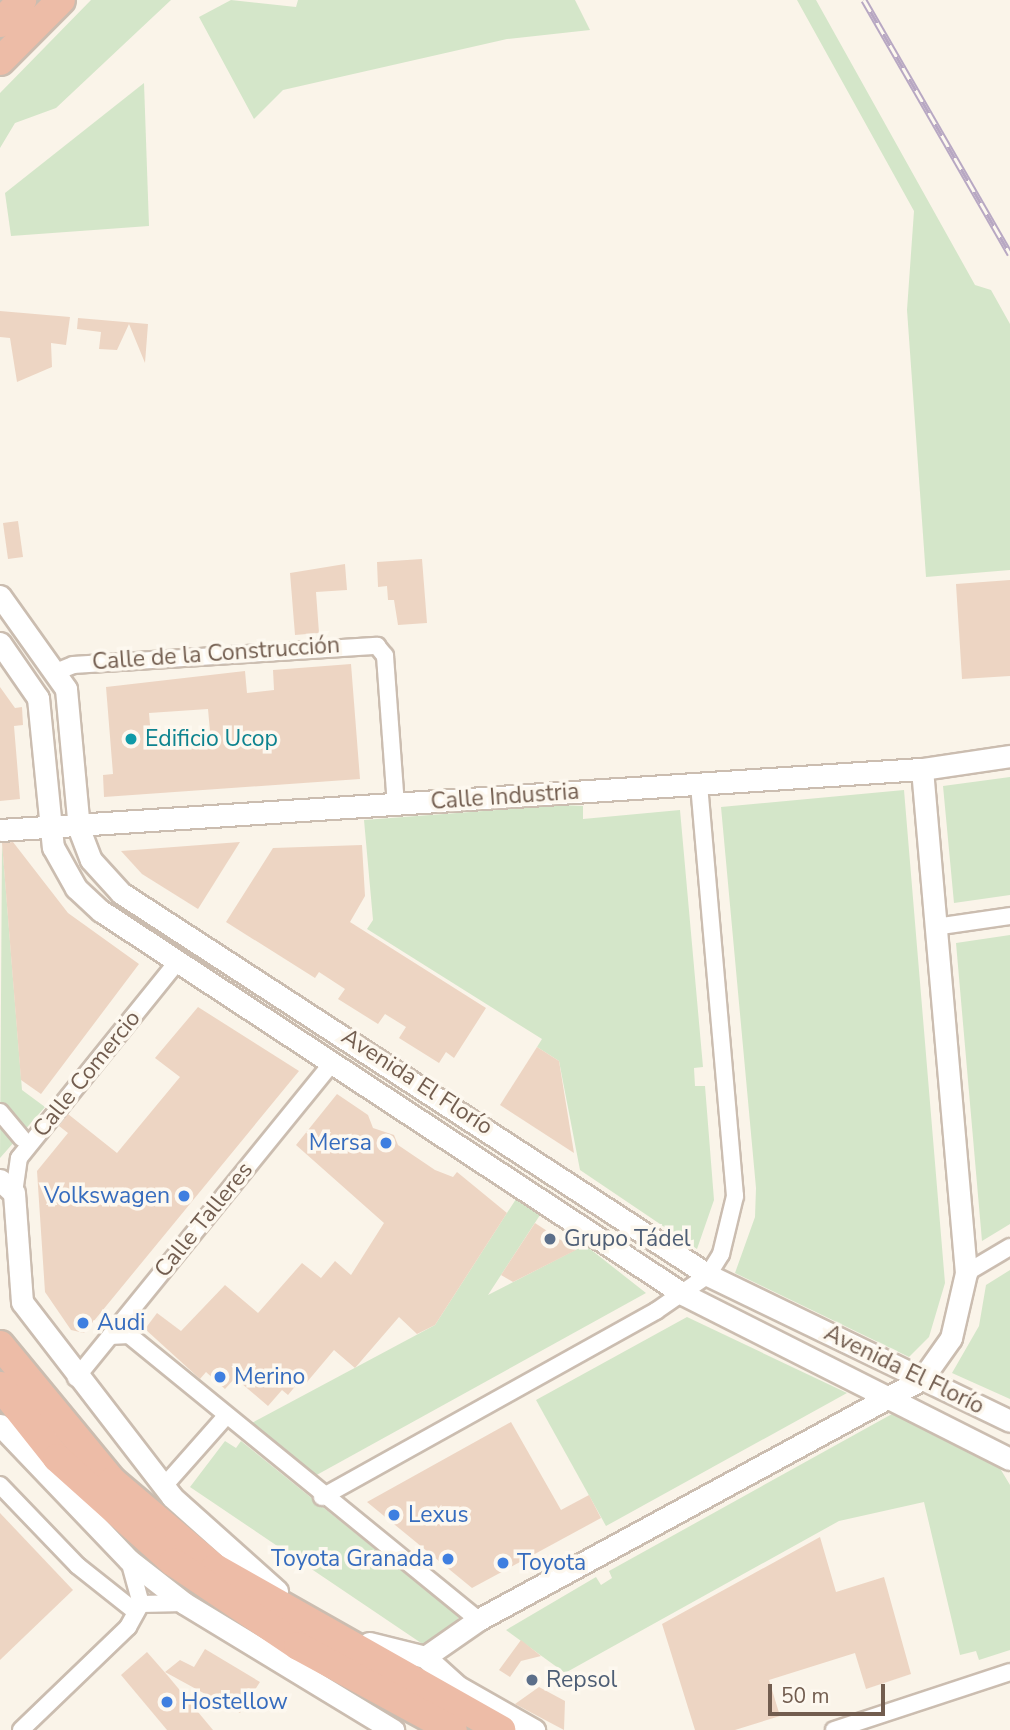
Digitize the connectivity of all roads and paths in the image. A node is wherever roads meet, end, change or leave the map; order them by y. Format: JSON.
{"nodes":[{"id":1,"x":6,"y":0,"type":"edge"},
{"id":2,"x":22,"y":0,"type":"edge"},
{"id":3,"x":61,"y":0,"type":"edge"},
{"id":4,"x":0,"y":6,"type":"edge"},
{"id":5,"x":0,"y":23,"type":"edge"},
{"id":6,"x":0,"y":61,"type":"edge"},
{"id":7,"x":0,"y":596,"type":"edge"},
{"id":8,"x":0,"y":643,"type":"edge"},
{"id":9,"x":56,"y":672,"type":"junction"},
{"id":10,"x":33,"y":689,"type":"junction"},
{"id":11,"x":1010,"y":756,"type":"edge"},
{"id":12,"x":922,"y":769,"type":"junction"},
{"id":13,"x":699,"y":784,"type":"junction"},
{"id":14,"x":396,"y":805,"type":"junction"},
{"id":15,"x":48,"y":826,"type":"junction"},
{"id":16,"x":79,"y":828,"type":"junction"},
{"id":17,"x":0,"y":830,"type":"edge"},
{"id":18,"x":1010,"y":916,"type":"edge"},
{"id":19,"x":935,"y":927,"type":"junction"},
{"id":20,"x":195,"y":939,"type":"junction"},
{"id":21,"x":177,"y":962,"type":"junction"},
{"id":22,"x":349,"y":1038,"type":"junction"},
{"id":23,"x":332,"y":1063,"type":"junction"},
{"id":24,"x":0,"y":1112,"type":"edge"},
{"id":25,"x":22,"y":1138,"type":"dead end"},
{"id":26,"x":7,"y":1186,"type":"edge"},
{"id":27,"x":1010,"y":1247,"type":"edge"},
{"id":28,"x":966,"y":1273,"type":"junction"},
{"id":29,"x":708,"y":1275,"type":"junction"},
{"id":30,"x":682,"y":1294,"type":"junction"},
{"id":31,"x":110,"y":1336,"type":"junction"},
{"id":32,"x":0,"y":1345,"type":"edge"},
{"id":33,"x":76,"y":1378,"type":"junction"},
{"id":34,"x":922,"y":1379,"type":"junction"},
{"id":35,"x":0,"y":1386,"type":"edge"},
{"id":36,"x":885,"y":1395,"type":"junction"},
{"id":37,"x":226,"y":1416,"type":"junction"},
{"id":38,"x":1010,"y":1421,"type":"edge"},
{"id":39,"x":13,"y":1422,"type":"edge"},
{"id":40,"x":1010,"y":1459,"type":"edge"},
{"id":41,"x":0,"y":1485,"type":"edge"},
{"id":42,"x":165,"y":1485,"type":"junction"},
{"id":43,"x":322,"y":1497,"type":"junction"},
{"id":44,"x":130,"y":1560,"type":"junction"},
{"id":45,"x":184,"y":1603,"type":"junction"},
{"id":46,"x":139,"y":1608,"type":"junction"},
{"id":47,"x":314,"y":1627,"type":"junction"},
{"id":48,"x":471,"y":1627,"type":"junction"},
{"id":49,"x":347,"y":1632,"type":"junction"},
{"id":50,"x":403,"y":1669,"type":"junction"},
{"id":51,"x":1010,"y":1672,"type":"edge"},
{"id":52,"x":449,"y":1709,"type":"edge"},
{"id":53,"x":387,"y":1726,"type":"edge"},
{"id":54,"x":21,"y":1730,"type":"edge"},
{"id":55,"x":501,"y":1730,"type":"edge"},
{"id":56,"x":534,"y":1730,"type":"edge"},
{"id":57,"x":834,"y":1730,"type":"edge"}],
"edges":[{"from":1,"to":4,"type":"highway"},
{"from":2,"to":5,"type":"highway"},
{"from":3,"to":6,"type":"highway"},
{"from":7,"to":9,"type":"main road","name":"Avenida El Florío"},
{"from":8,"to":10,"type":"main road","name":"Avenida El Florío"},
{"from":9,"to":10,"type":"main road"},
{"from":9,"to":14,"type":"street","name":"Calle de la Construcción"},
{"from":9,"to":16,"type":"main road","name":"Avenida El Florío"},
{"from":10,"to":15,"type":"main road","name":"Avenida El Florío"},
{"from":11,"to":12,"type":"main road","name":"Calle Industria"},
{"from":12,"to":13,"type":"main road","name":"Calle Industria"},
{"from":12,"to":19,"type":"main road"},
{"from":13,"to":14,"type":"main road","name":"Calle Industria"},
{"from":13,"to":29,"type":"street"},
{"from":14,"to":16,"type":"main road","name":"Calle Industria"},
{"from":15,"to":16,"type":"main road","name":"Calle Industria"},
{"from":15,"to":17,"type":"main road","name":"Calle Industria"},
{"from":15,"to":21,"type":"main road","name":"Avenida El Florío"},
{"from":16,"to":20,"type":"main road","name":"Avenida El Florío"},
{"from":18,"to":19,"type":"street"},
{"from":19,"to":28,"type":"main road"},
{"from":20,"to":21,"type":"main road"},
{"from":20,"to":22,"type":"main road","name":"Avenida El Florío"},
{"from":21,"to":23,"type":"main road","name":"Avenida El Florío"},
{"from":21,"to":26,"type":"street","name":"Calle Comercio"},
{"from":22,"to":23,"type":"main road"},
{"from":22,"to":29,"type":"main road","name":"Avenida El Florío"},
{"from":23,"to":30,"type":"main road","name":"Avenida El Florío"},
{"from":23,"to":31,"type":"street","name":"Calle Talleres"},
{"from":24,"to":25,"type":"street"},
{"from":26,"to":33,"type":"main road"},
{"from":27,"to":28,"type":"street"},
{"from":28,"to":34,"type":"main road"},
{"from":29,"to":30,"type":"street"},
{"from":29,"to":34,"type":"main road","name":"Avenida El Florío"},
{"from":30,"to":36,"type":"main road","name":"Avenida El Florío"},
{"from":30,"to":43,"type":"street"},
{"from":31,"to":33,"type":"street","name":"Calle Talleres"},
{"from":31,"to":37,"type":"street"},
{"from":32,"to":47,"type":"highway"},
{"from":33,"to":42,"type":"main road"},
{"from":34,"to":36,"type":"main road"},
{"from":34,"to":38,"type":"main road","name":"Avenida El Florío"},
{"from":35,"to":39,"type":"highway"},
{"from":36,"to":40,"type":"main road","name":"Avenida El Florío"},
{"from":36,"to":48,"type":"main road"},
{"from":37,"to":42,"type":"street"},
{"from":37,"to":43,"type":"street"},
{"from":39,"to":44,"type":"main road"},
{"from":39,"to":50,"type":"highway"},
{"from":41,"to":46,"type":"street"},
{"from":42,"to":49,"type":"main road"},
{"from":43,"to":48,"type":"street"},
{"from":44,"to":45,"type":"main road"},
{"from":44,"to":46,"type":"street"},
{"from":45,"to":46,"type":"street"},
{"from":45,"to":53,"type":"main road"},
{"from":46,"to":54,"type":"street"},
{"from":47,"to":49,"type":"main road"},
{"from":47,"to":50,"type":"highway"},
{"from":48,"to":50,"type":"main road"},
{"from":48,"to":52,"type":"main road"},
{"from":49,"to":50,"type":"main road"},
{"from":50,"to":52,"type":"highway"},
{"from":50,"to":53,"type":"main road"},
{"from":51,"to":57,"type":"street"},
{"from":52,"to":55,"type":"highway"},
{"from":52,"to":56,"type":"main road"}]}
